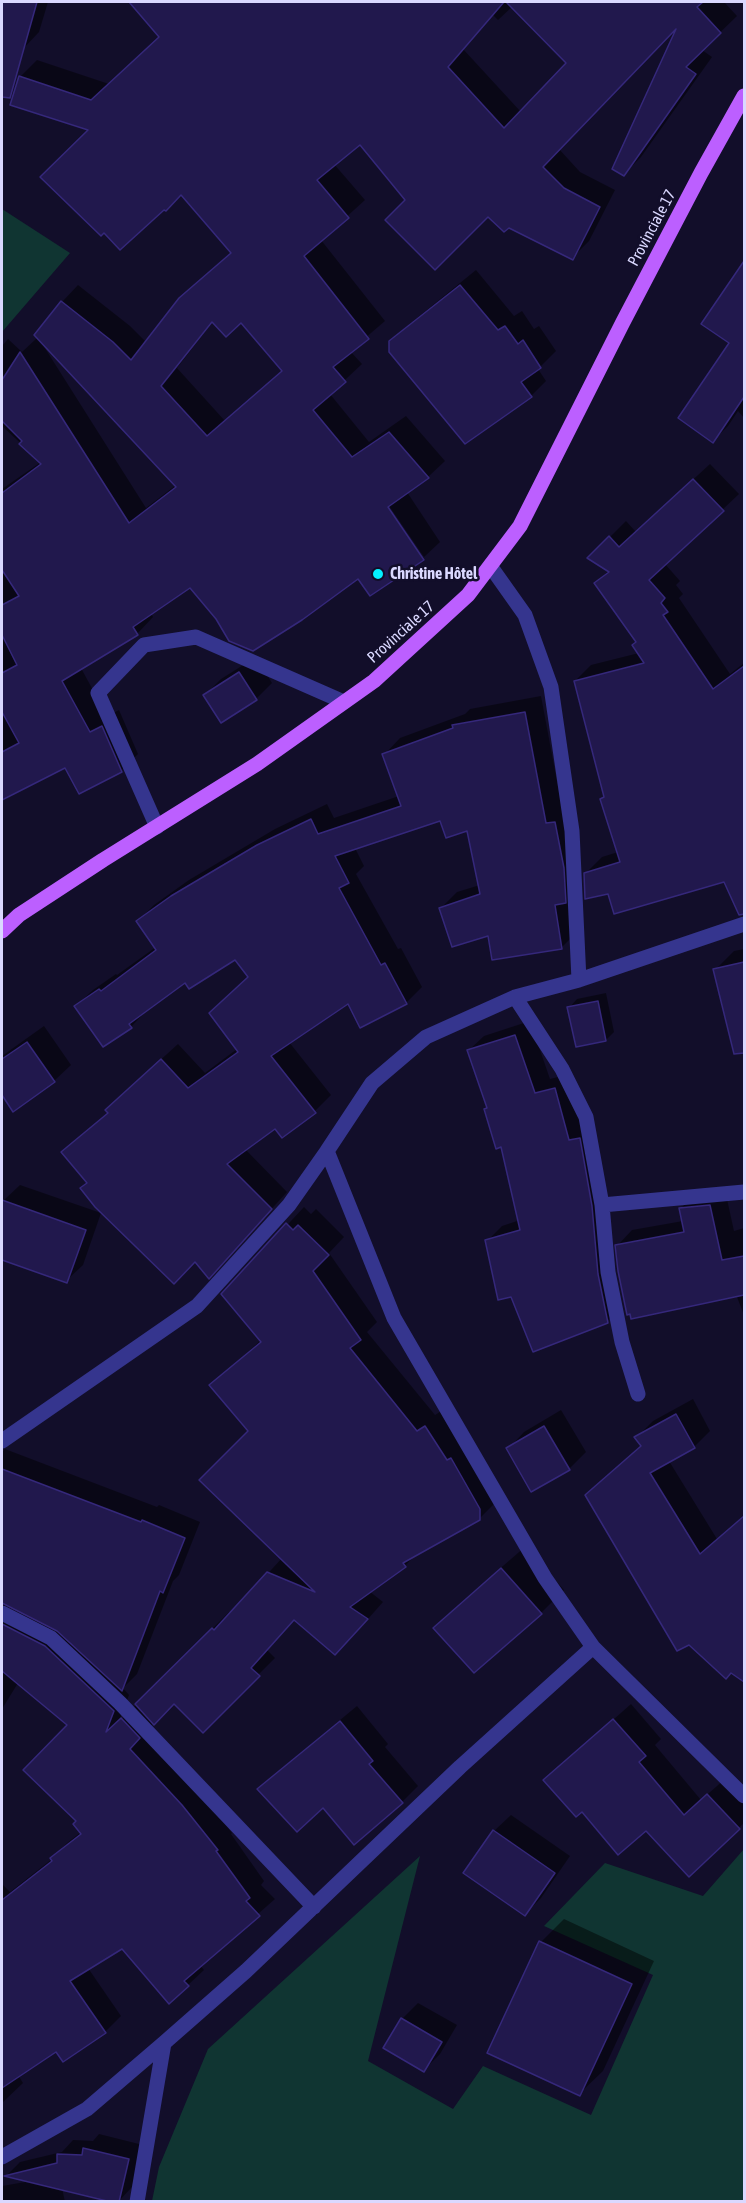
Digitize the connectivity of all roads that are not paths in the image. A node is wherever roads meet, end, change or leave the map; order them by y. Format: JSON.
{"nodes":[{"id":1,"x":744,"y":96,"type":"edge"},
{"id":2,"x":491,"y":567,"type":"junction"},
{"id":3,"x":344,"y":702,"type":"junction"},
{"id":4,"x":157,"y":827,"type":"junction"},
{"id":5,"x":744,"y":924,"type":"edge"},
{"id":6,"x":2,"y":931,"type":"edge"},
{"id":7,"x":579,"y":980,"type":"junction"},
{"id":8,"x":515,"y":997,"type":"junction"},
{"id":9,"x":327,"y":1152,"type":"junction"},
{"id":10,"x":744,"y":1192,"type":"edge"},
{"id":11,"x":602,"y":1204,"type":"junction"},
{"id":12,"x":638,"y":1394,"type":"dead end"},
{"id":13,"x":2,"y":1442,"type":"edge"},
{"id":14,"x":2,"y":1613,"type":"edge"},
{"id":15,"x":593,"y":1647,"type":"junction"},
{"id":16,"x":744,"y":1796,"type":"edge"},
{"id":17,"x":314,"y":1907,"type":"junction"},
{"id":18,"x":164,"y":2043,"type":"junction"},
{"id":19,"x":2,"y":2157,"type":"edge"},
{"id":20,"x":137,"y":2202,"type":"edge"}],
"edges":[{"from":1,"to":2,"type":"main road","name":"Provinciale 17"},
{"from":2,"to":3,"type":"main road","name":"Provinciale 17"},
{"from":2,"to":7,"type":"street"},
{"from":3,"to":4,"type":"main road","name":"Provinciale 17"},
{"from":3,"to":4,"type":"street"},
{"from":4,"to":6,"type":"main road","name":"Provinciale 17"},
{"from":5,"to":7,"type":"street"},
{"from":7,"to":8,"type":"street"},
{"from":8,"to":9,"type":"street"},
{"from":8,"to":11,"type":"street"},
{"from":9,"to":13,"type":"street"},
{"from":9,"to":15,"type":"street"},
{"from":10,"to":11,"type":"street"},
{"from":11,"to":12,"type":"street"},
{"from":14,"to":17,"type":"street"},
{"from":15,"to":16,"type":"street"},
{"from":15,"to":17,"type":"street"},
{"from":17,"to":18,"type":"street"},
{"from":18,"to":19,"type":"street"},
{"from":18,"to":20,"type":"street"}]}
